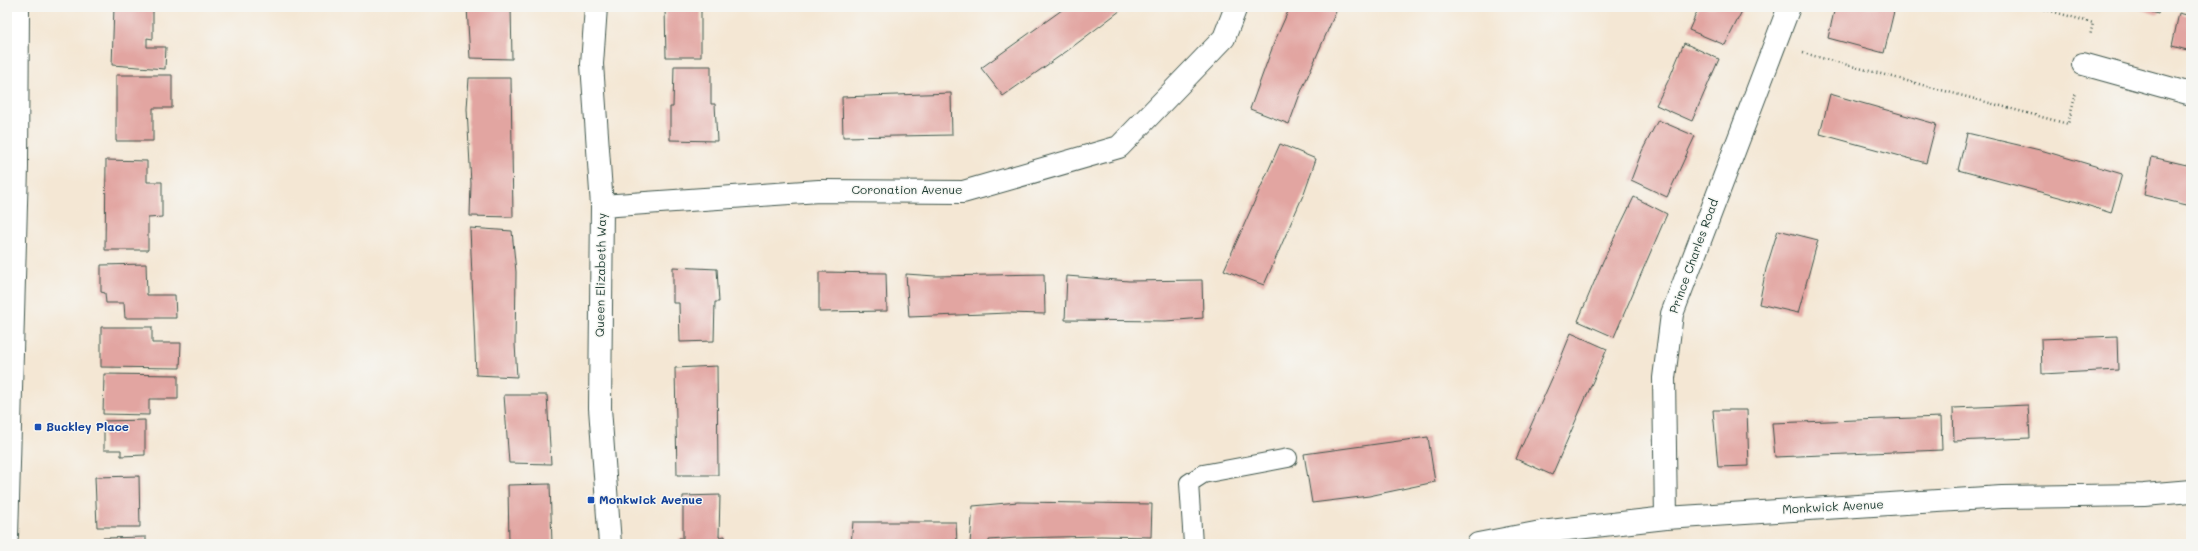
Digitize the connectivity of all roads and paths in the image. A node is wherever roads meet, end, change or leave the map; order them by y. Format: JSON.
{"nodes":[{"id":1,"x":18,"y":7,"type":"edge"},
{"id":2,"x":596,"y":7,"type":"edge"},
{"id":3,"x":1236,"y":7,"type":"edge"},
{"id":4,"x":1789,"y":7,"type":"edge"},
{"id":5,"x":2037,"y":7,"type":"edge"},
{"id":6,"x":1773,"y":45,"type":"junction"},
{"id":7,"x":2083,"y":64,"type":"junction"},
{"id":8,"x":12,"y":67,"type":"edge"},
{"id":9,"x":2191,"y":94,"type":"edge"},
{"id":10,"x":602,"y":206,"type":"junction"},
{"id":11,"x":1288,"y":458,"type":"dead end"},
{"id":12,"x":2191,"y":491,"type":"edge"},
{"id":13,"x":1666,"y":518,"type":"junction"},
{"id":14,"x":7,"y":537,"type":"edge"},
{"id":15,"x":610,"y":544,"type":"edge"},
{"id":16,"x":1193,"y":544,"type":"edge"},
{"id":17,"x":1478,"y":544,"type":"edge"}],
"edges":[{"from":1,"to":8,"type":"street"},
{"from":2,"to":10,"type":"street","name":"Queen Elizabeth Way"},
{"from":3,"to":10,"type":"street","name":"Coronation Avenue"},
{"from":4,"to":6,"type":"street","name":"Prince Charles Road"},
{"from":5,"to":7,"type":"path"},
{"from":6,"to":7,"type":"path"},
{"from":6,"to":13,"type":"street","name":"Prince Charles Road"},
{"from":7,"to":9,"type":"street"},
{"from":8,"to":14,"type":"street"},
{"from":10,"to":15,"type":"street","name":"Queen Elizabeth Way"},
{"from":11,"to":16,"type":"lane"},
{"from":12,"to":13,"type":"street","name":"Monkwick Avenue"},
{"from":13,"to":17,"type":"street","name":"Monkwick Avenue"}]}
